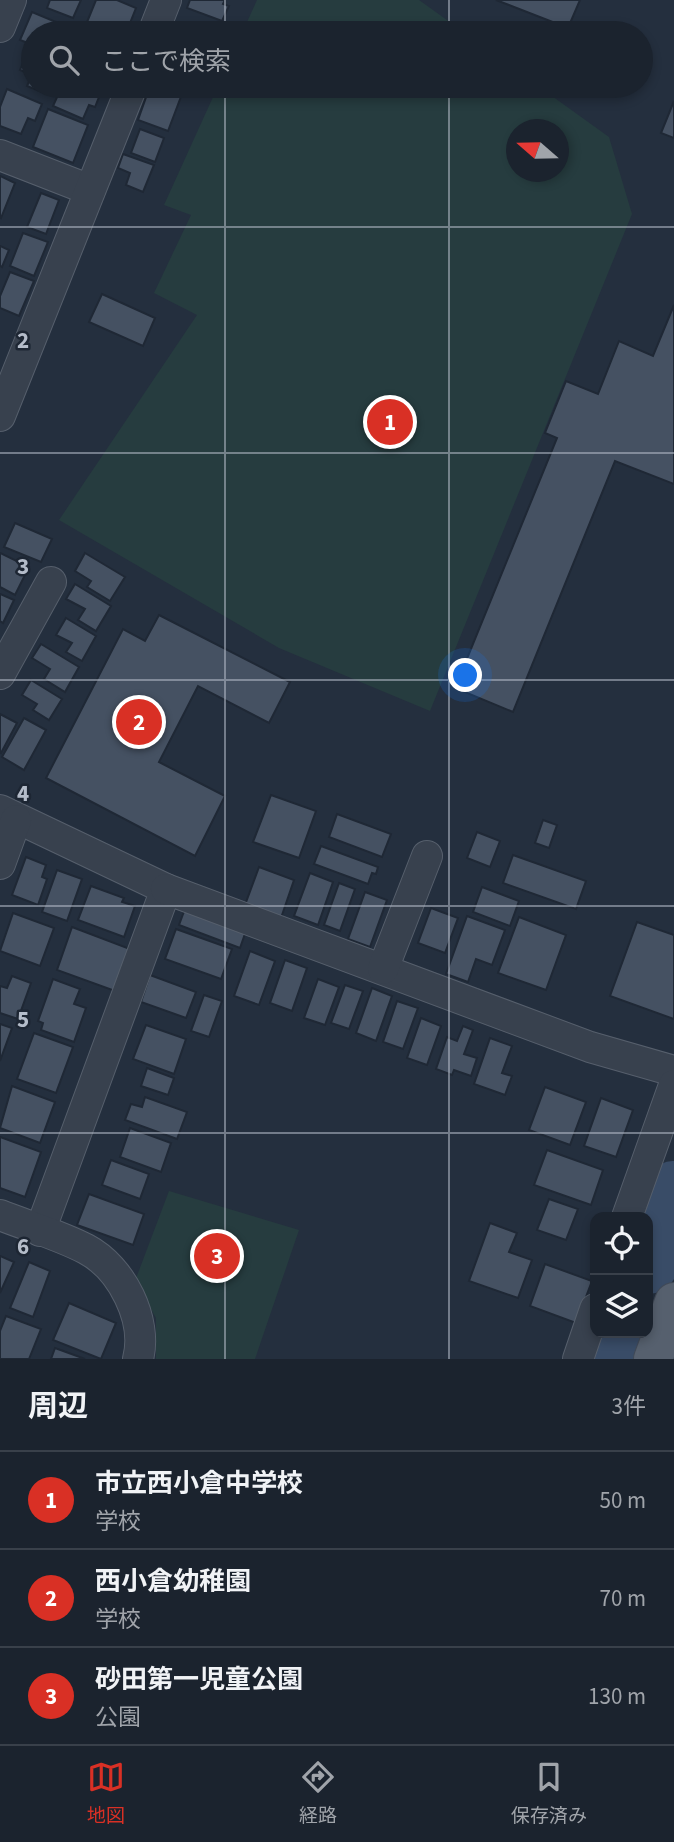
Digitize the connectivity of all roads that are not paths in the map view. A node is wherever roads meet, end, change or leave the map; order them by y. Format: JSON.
{"nodes":[{"id":1,"x":11,"y":0,"type":"edge"},
{"id":2,"x":166,"y":0,"type":"edge"},
{"id":3,"x":158,"y":21,"type":"edge"},
{"id":4,"x":0,"y":27,"type":"edge"},
{"id":5,"x":127,"y":98,"type":"edge"},
{"id":6,"x":0,"y":155,"type":"edge"},
{"id":7,"x":90,"y":190,"type":"junction"},
{"id":8,"x":0,"y":416,"type":"edge"},
{"id":9,"x":51,"y":582,"type":"dead end"},
{"id":10,"x":0,"y":674,"type":"edge"},
{"id":11,"x":8,"y":815,"type":"edge"},
{"id":12,"x":427,"y":856,"type":"dead end"},
{"id":13,"x":0,"y":864,"type":"edge"},
{"id":14,"x":166,"y":889,"type":"junction"},
{"id":15,"x":383,"y":969,"type":"junction"},
{"id":16,"x":674,"y":1071,"type":"edge"},
{"id":17,"x":674,"y":1085,"type":"edge"},
{"id":18,"x":630,"y":1212,"type":"edge"},
{"id":19,"x":0,"y":1216,"type":"edge"},
{"id":20,"x":40,"y":1231,"type":"junction"},
{"id":21,"x":590,"y":1324,"type":"edge"},
{"id":22,"x":138,"y":1359,"type":"edge"},
{"id":23,"x":578,"y":1359,"type":"edge"}],
"edges":[{"from":1,"to":4,"type":"street"},
{"from":2,"to":3,"type":"street"},
{"from":5,"to":7,"type":"street"},
{"from":6,"to":7,"type":"street"},
{"from":7,"to":8,"type":"street"},
{"from":9,"to":10,"type":"street"},
{"from":11,"to":13,"type":"street"},
{"from":11,"to":14,"type":"street"},
{"from":12,"to":15,"type":"street"},
{"from":14,"to":15,"type":"street"},
{"from":14,"to":20,"type":"street"},
{"from":15,"to":16,"type":"street"},
{"from":17,"to":18,"type":"street"},
{"from":19,"to":20,"type":"street"},
{"from":20,"to":22,"type":"street"},
{"from":21,"to":23,"type":"street"}]}
